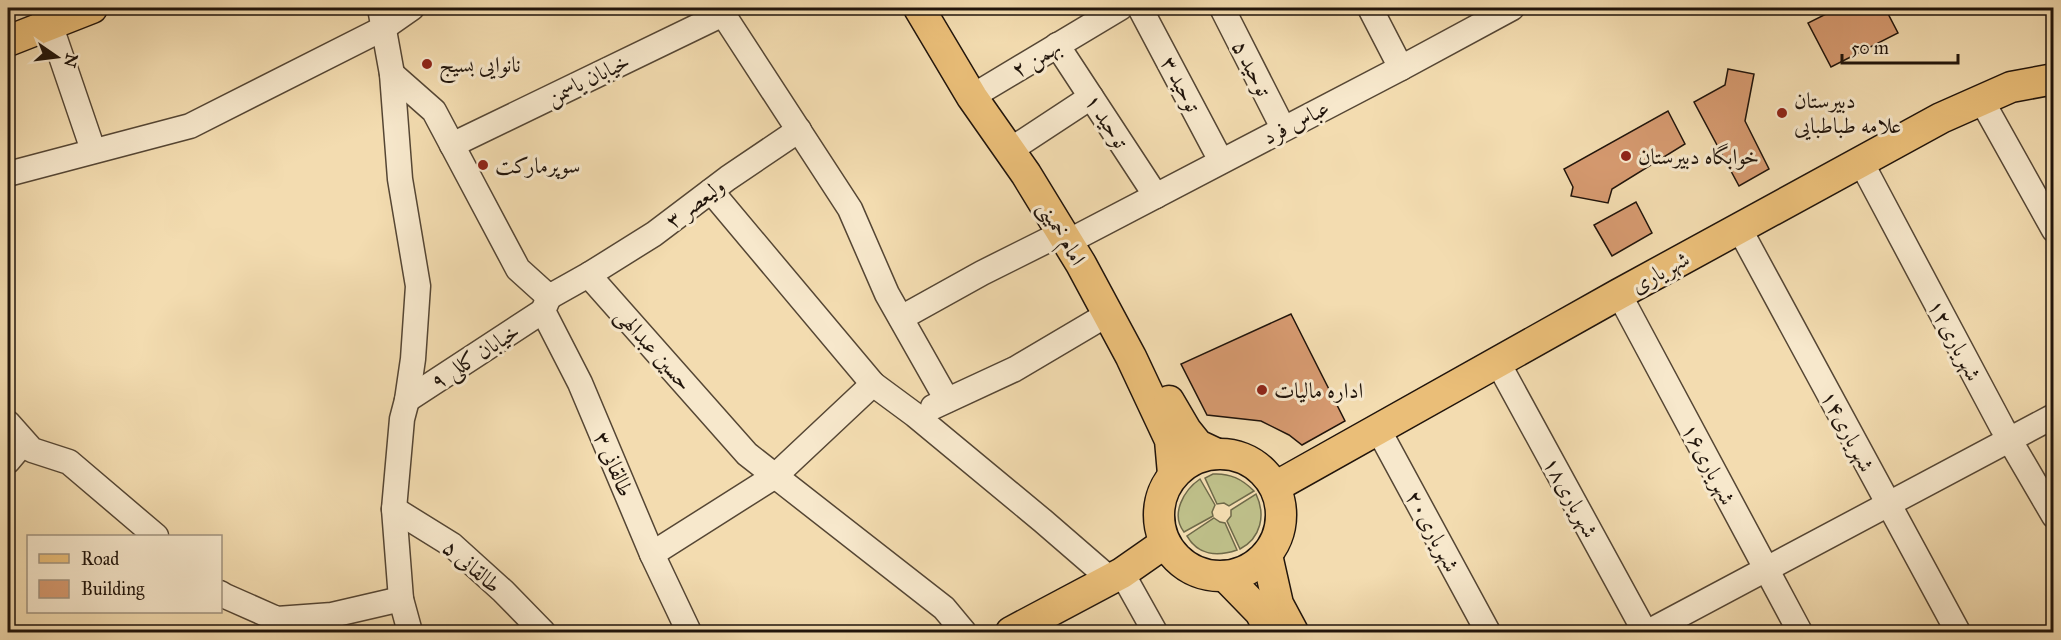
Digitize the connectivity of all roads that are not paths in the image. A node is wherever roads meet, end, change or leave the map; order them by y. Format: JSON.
{"nodes":[{"id":1,"x":92,"y":8,"type":"edge"},
{"id":2,"x":412,"y":8,"type":"edge"},
{"id":3,"x":919,"y":8,"type":"edge"},
{"id":4,"x":935,"y":8,"type":"edge"},
{"id":5,"x":1120,"y":8,"type":"edge"},
{"id":6,"x":1140,"y":8,"type":"edge"},
{"id":7,"x":1222,"y":8,"type":"edge"},
{"id":8,"x":1370,"y":8,"type":"edge"},
{"id":9,"x":1512,"y":8,"type":"edge"},
{"id":10,"x":723,"y":11,"type":"edge"},
{"id":11,"x":46,"y":16,"type":"edge"},
{"id":12,"x":381,"y":18,"type":"edge"},
{"id":13,"x":8,"y":41,"type":"edge"},
{"id":14,"x":1058,"y":45,"type":"junction"},
{"id":15,"x":1401,"y":68,"type":"junction"},
{"id":16,"x":392,"y":74,"type":"junction"},
{"id":17,"x":2054,"y":79,"type":"edge"},
{"id":18,"x":983,"y":90,"type":"junction"},
{"id":19,"x":1091,"y":96,"type":"junction"},
{"id":20,"x":1982,"y":101,"type":"junction"},
{"id":21,"x":1283,"y":128,"type":"junction"},
{"id":22,"x":799,"y":130,"type":"junction"},
{"id":23,"x":1021,"y":143,"type":"junction"},
{"id":24,"x":452,"y":145,"type":"junction"},
{"id":25,"x":93,"y":150,"type":"junction"},
{"id":26,"x":1221,"y":161,"type":"junction"},
{"id":27,"x":1861,"y":162,"type":"junction"},
{"id":28,"x":8,"y":174,"type":"edge"},
{"id":29,"x":711,"y":191,"type":"junction"},
{"id":30,"x":1156,"y":196,"type":"junction"},
{"id":31,"x":1739,"y":228,"type":"junction"},
{"id":32,"x":2054,"y":230,"type":"edge"},
{"id":33,"x":1071,"y":235,"type":"junction"},
{"id":34,"x":590,"y":274,"type":"junction"},
{"id":35,"x":1619,"y":294,"type":"junction"},
{"id":36,"x":546,"y":304,"type":"junction"},
{"id":37,"x":1108,"y":314,"type":"junction"},
{"id":38,"x":901,"y":318,"type":"junction"},
{"id":39,"x":1497,"y":362,"type":"junction"},
{"id":40,"x":873,"y":384,"type":"junction"},
{"id":41,"x":407,"y":400,"type":"junction"},
{"id":42,"x":947,"y":400,"type":"junction"},
{"id":43,"x":915,"y":415,"type":"junction"},
{"id":44,"x":2054,"y":416,"type":"edge"},
{"id":45,"x":8,"y":423,"type":"edge"},
{"id":46,"x":1378,"y":429,"type":"junction"},
{"id":47,"x":2009,"y":440,"type":"junction"},
{"id":48,"x":24,"y":442,"type":"junction"},
{"id":49,"x":1215,"y":453,"type":"junction"},
{"id":50,"x":8,"y":461,"type":"edge"},
{"id":51,"x":1173,"y":474,"type":"junction"},
{"id":52,"x":775,"y":476,"type":"junction"},
{"id":53,"x":1275,"y":487,"type":"junction"},
{"id":54,"x":1888,"y":505,"type":"junction"},
{"id":55,"x":394,"y":509,"type":"junction"},
{"id":56,"x":2054,"y":516,"type":"edge"},
{"id":57,"x":154,"y":535,"type":"edge"},
{"id":58,"x":1165,"y":543,"type":"junction"},
{"id":59,"x":652,"y":554,"type":"junction"},
{"id":60,"x":1267,"y":555,"type":"junction"},
{"id":61,"x":1765,"y":570,"type":"junction"},
{"id":62,"x":1116,"y":576,"type":"junction"},
{"id":63,"x":1225,"y":576,"type":"junction"},
{"id":64,"x":222,"y":594,"type":"edge"},
{"id":65,"x":401,"y":599,"type":"junction"},
{"id":66,"x":410,"y":633,"type":"edge"},
{"id":67,"x":543,"y":633,"type":"edge"},
{"id":68,"x":689,"y":633,"type":"edge"},
{"id":69,"x":964,"y":633,"type":"edge"},
{"id":70,"x":1011,"y":633,"type":"edge"},
{"id":71,"x":1155,"y":633,"type":"edge"},
{"id":72,"x":1271,"y":633,"type":"edge"},
{"id":73,"x":1293,"y":633,"type":"edge"},
{"id":74,"x":1488,"y":633,"type":"edge"},
{"id":75,"x":1647,"y":633,"type":"edge"},
{"id":76,"x":1800,"y":633,"type":"edge"},
{"id":77,"x":1958,"y":633,"type":"edge"}],
"edges":[{"from":1,"to":11,"type":"main road"},
{"from":2,"to":12,"type":"street"},
{"from":3,"to":33,"type":"main road","name":"امام خمینی"},
{"from":4,"to":18,"type":"main road","name":"امام خمینی"},
{"from":5,"to":14,"type":"street","name":"بهمن ۲"},
{"from":6,"to":26,"type":"street","name":"توحید ۳"},
{"from":7,"to":21,"type":"street","name":"توحید ۵"},
{"from":8,"to":15,"type":"street"},
{"from":9,"to":15,"type":"street","name":"عباس فرد"},
{"from":10,"to":22,"type":"street"},
{"from":10,"to":24,"type":"street","name":"خیابان یاسمن"},
{"from":11,"to":13,"type":"main road"},
{"from":11,"to":25,"type":"street"},
{"from":12,"to":16,"type":"street"},
{"from":12,"to":25,"type":"street"},
{"from":14,"to":18,"type":"street","name":"بهمن ۲"},
{"from":14,"to":19,"type":"street","name":"توحید ۱"},
{"from":15,"to":21,"type":"street","name":"عباس فرد"},
{"from":16,"to":24,"type":"street"},
{"from":16,"to":41,"type":"street"},
{"from":17,"to":20,"type":"main road","name":"شهریاری"},
{"from":18,"to":23,"type":"main road","name":"امام خمینی"},
{"from":19,"to":23,"type":"street"},
{"from":19,"to":30,"type":"street","name":"توحید ۱"},
{"from":20,"to":27,"type":"main road","name":"شهریاری"},
{"from":20,"to":32,"type":"street"},
{"from":21,"to":26,"type":"street","name":"عباس فرد"},
{"from":22,"to":29,"type":"street","name":"ولیعصر ۳"},
{"from":22,"to":38,"type":"street"},
{"from":23,"to":33,"type":"main road","name":"امام خمینی"},
{"from":24,"to":36,"type":"street"},
{"from":25,"to":28,"type":"street"},
{"from":26,"to":30,"type":"street","name":"عباس فرد"},
{"from":27,"to":31,"type":"main road","name":"شهریاری"},
{"from":27,"to":47,"type":"street","name":"شهریاری۱۲"},
{"from":29,"to":34,"type":"street","name":"ولیعصر ۳"},
{"from":29,"to":40,"type":"street"},
{"from":30,"to":33,"type":"street","name":"عباس فرد"},
{"from":31,"to":35,"type":"main road","name":"شهریاری"},
{"from":31,"to":54,"type":"street","name":"شهریاری۱۴"},
{"from":33,"to":37,"type":"main road","name":"امام خمینی"},
{"from":33,"to":38,"type":"street","name":"عباس فرد"},
{"from":33,"to":49,"type":"main road","name":"امام خمینی"},
{"from":34,"to":36,"type":"street"},
{"from":34,"to":52,"type":"street","name":"حسین عبدالهی"},
{"from":35,"to":39,"type":"main road","name":"شهریاری"},
{"from":35,"to":61,"type":"street","name":"شهریاری۱۶"},
{"from":36,"to":41,"type":"street","name":"خیابان کللی ۹"},
{"from":36,"to":59,"type":"street","name":"طالقانی ۳"},
{"from":37,"to":42,"type":"street"},
{"from":37,"to":51,"type":"main road","name":"امام خمینی"},
{"from":38,"to":42,"type":"street"},
{"from":39,"to":46,"type":"main road","name":"شهریاری"},
{"from":39,"to":75,"type":"street","name":"شهریاری۱۸"},
{"from":40,"to":43,"type":"street"},
{"from":40,"to":52,"type":"street"},
{"from":41,"to":55,"type":"street"},
{"from":42,"to":43,"type":"street"},
{"from":43,"to":62,"type":"street"},
{"from":44,"to":47,"type":"street"},
{"from":45,"to":48,"type":"street"},
{"from":46,"to":53,"type":"main road","name":"شهریاری"},
{"from":46,"to":74,"type":"street","name":"شهریاری۲۰"},
{"from":47,"to":54,"type":"street"},
{"from":47,"to":56,"type":"street","name":"شهریاری۱۲"},
{"from":48,"to":50,"type":"street"},
{"from":48,"to":57,"type":"street"},
{"from":49,"to":51,"type":"main road"},
{"from":49,"to":53,"type":"main road"},
{"from":51,"to":58,"type":"main road"},
{"from":52,"to":59,"type":"street"},
{"from":52,"to":69,"type":"street","name":"حسین عبدالهی"},
{"from":53,"to":60,"type":"main road"},
{"from":54,"to":61,"type":"street"},
{"from":54,"to":77,"type":"street","name":"شهریاری۱۴"},
{"from":55,"to":65,"type":"street"},
{"from":55,"to":67,"type":"street","name":"طالقانی ۵"},
{"from":58,"to":62,"type":"main road"},
{"from":58,"to":63,"type":"main road"},
{"from":59,"to":68,"type":"street","name":"طالقانی ۳"},
{"from":60,"to":63,"type":"main road"},
{"from":60,"to":73,"type":"main road"},
{"from":61,"to":75,"type":"street"},
{"from":61,"to":76,"type":"street","name":"شهریاری۱۶"},
{"from":62,"to":70,"type":"main road"},
{"from":62,"to":71,"type":"street"},
{"from":63,"to":72,"type":"main road"},
{"from":64,"to":65,"type":"street"},
{"from":65,"to":66,"type":"street"}]}
